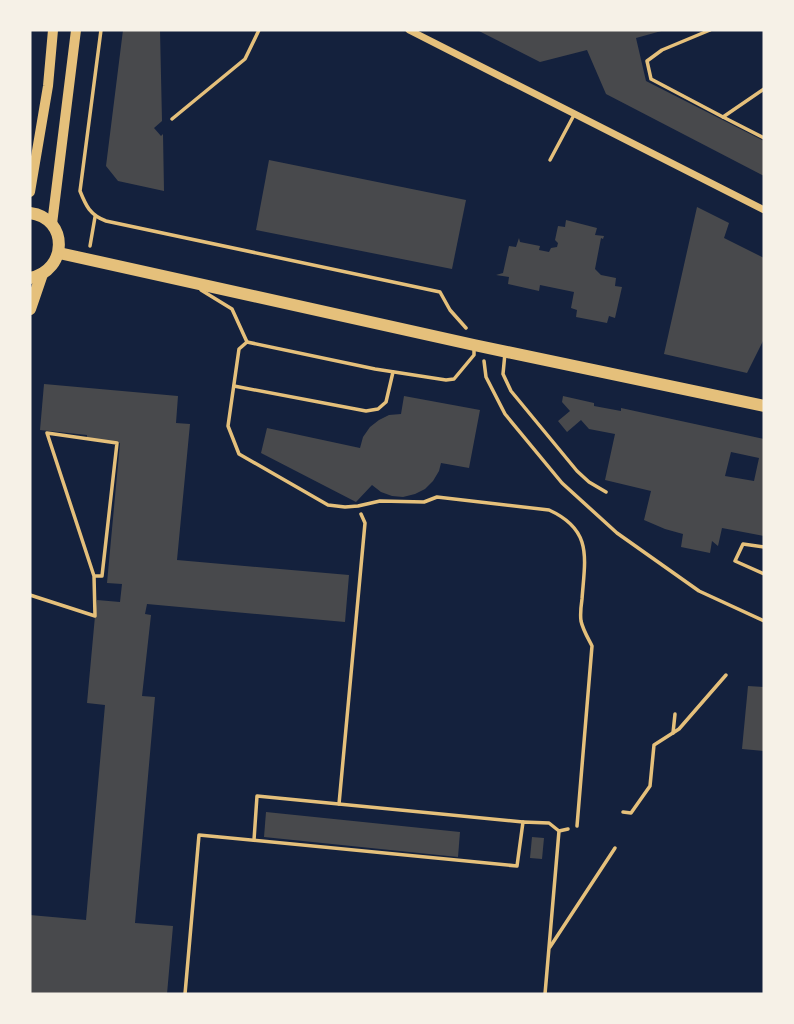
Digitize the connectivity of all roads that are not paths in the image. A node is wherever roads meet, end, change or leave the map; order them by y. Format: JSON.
{"nodes":[{"id":1,"x":53,"y":30,"type":"edge"},
{"id":2,"x":76,"y":30,"type":"edge"},
{"id":3,"x":409,"y":30,"type":"edge"},
{"id":4,"x":575,"y":114,"type":"junction"},
{"id":5,"x":550,"y":160,"type":"dead end"},
{"id":6,"x":30,"y":192,"type":"edge"},
{"id":7,"x":764,"y":210,"type":"edge"},
{"id":8,"x":30,"y":213,"type":"edge"},
{"id":9,"x":52,"y":225,"type":"junction"},
{"id":10,"x":58,"y":253,"type":"junction"},
{"id":11,"x":36,"y":276,"type":"edge"},
{"id":12,"x":188,"y":281,"type":"junction"},
{"id":13,"x":30,"y":309,"type":"edge"},
{"id":14,"x":247,"y":342,"type":"junction"},
{"id":15,"x":478,"y":346,"type":"junction"},
{"id":16,"x":505,"y":351,"type":"junction"},
{"id":17,"x":393,"y":372,"type":"junction"},
{"id":18,"x":234,"y":386,"type":"junction"},
{"id":19,"x":764,"y":406,"type":"edge"},
{"id":20,"x":606,"y":492,"type":"dead end"},
{"id":21,"x":764,"y":547,"type":"edge"},
{"id":22,"x":764,"y":574,"type":"edge"},
{"id":23,"x":577,"y":826,"type":"road end"}],
"edges":[{"from":1,"to":6,"type":"main road"},
{"from":2,"to":9,"type":"main road"},
{"from":3,"to":4,"type":"street"},
{"from":4,"to":5,"type":"lane"},
{"from":4,"to":7,"type":"street"},
{"from":8,"to":9,"type":"main road"},
{"from":9,"to":10,"type":"main road"},
{"from":10,"to":11,"type":"main road"},
{"from":10,"to":12,"type":"main road"},
{"from":11,"to":13,"type":"main road"},
{"from":12,"to":14,"type":"lane"},
{"from":12,"to":15,"type":"main road"},
{"from":14,"to":17,"type":"lane"},
{"from":14,"to":18,"type":"lane"},
{"from":15,"to":16,"type":"main road"},
{"from":15,"to":17,"type":"lane"},
{"from":16,"to":19,"type":"main road"},
{"from":16,"to":20,"type":"lane"},
{"from":17,"to":18,"type":"lane"},
{"from":18,"to":23,"type":"lane"},
{"from":21,"to":22,"type":"lane"}]}
